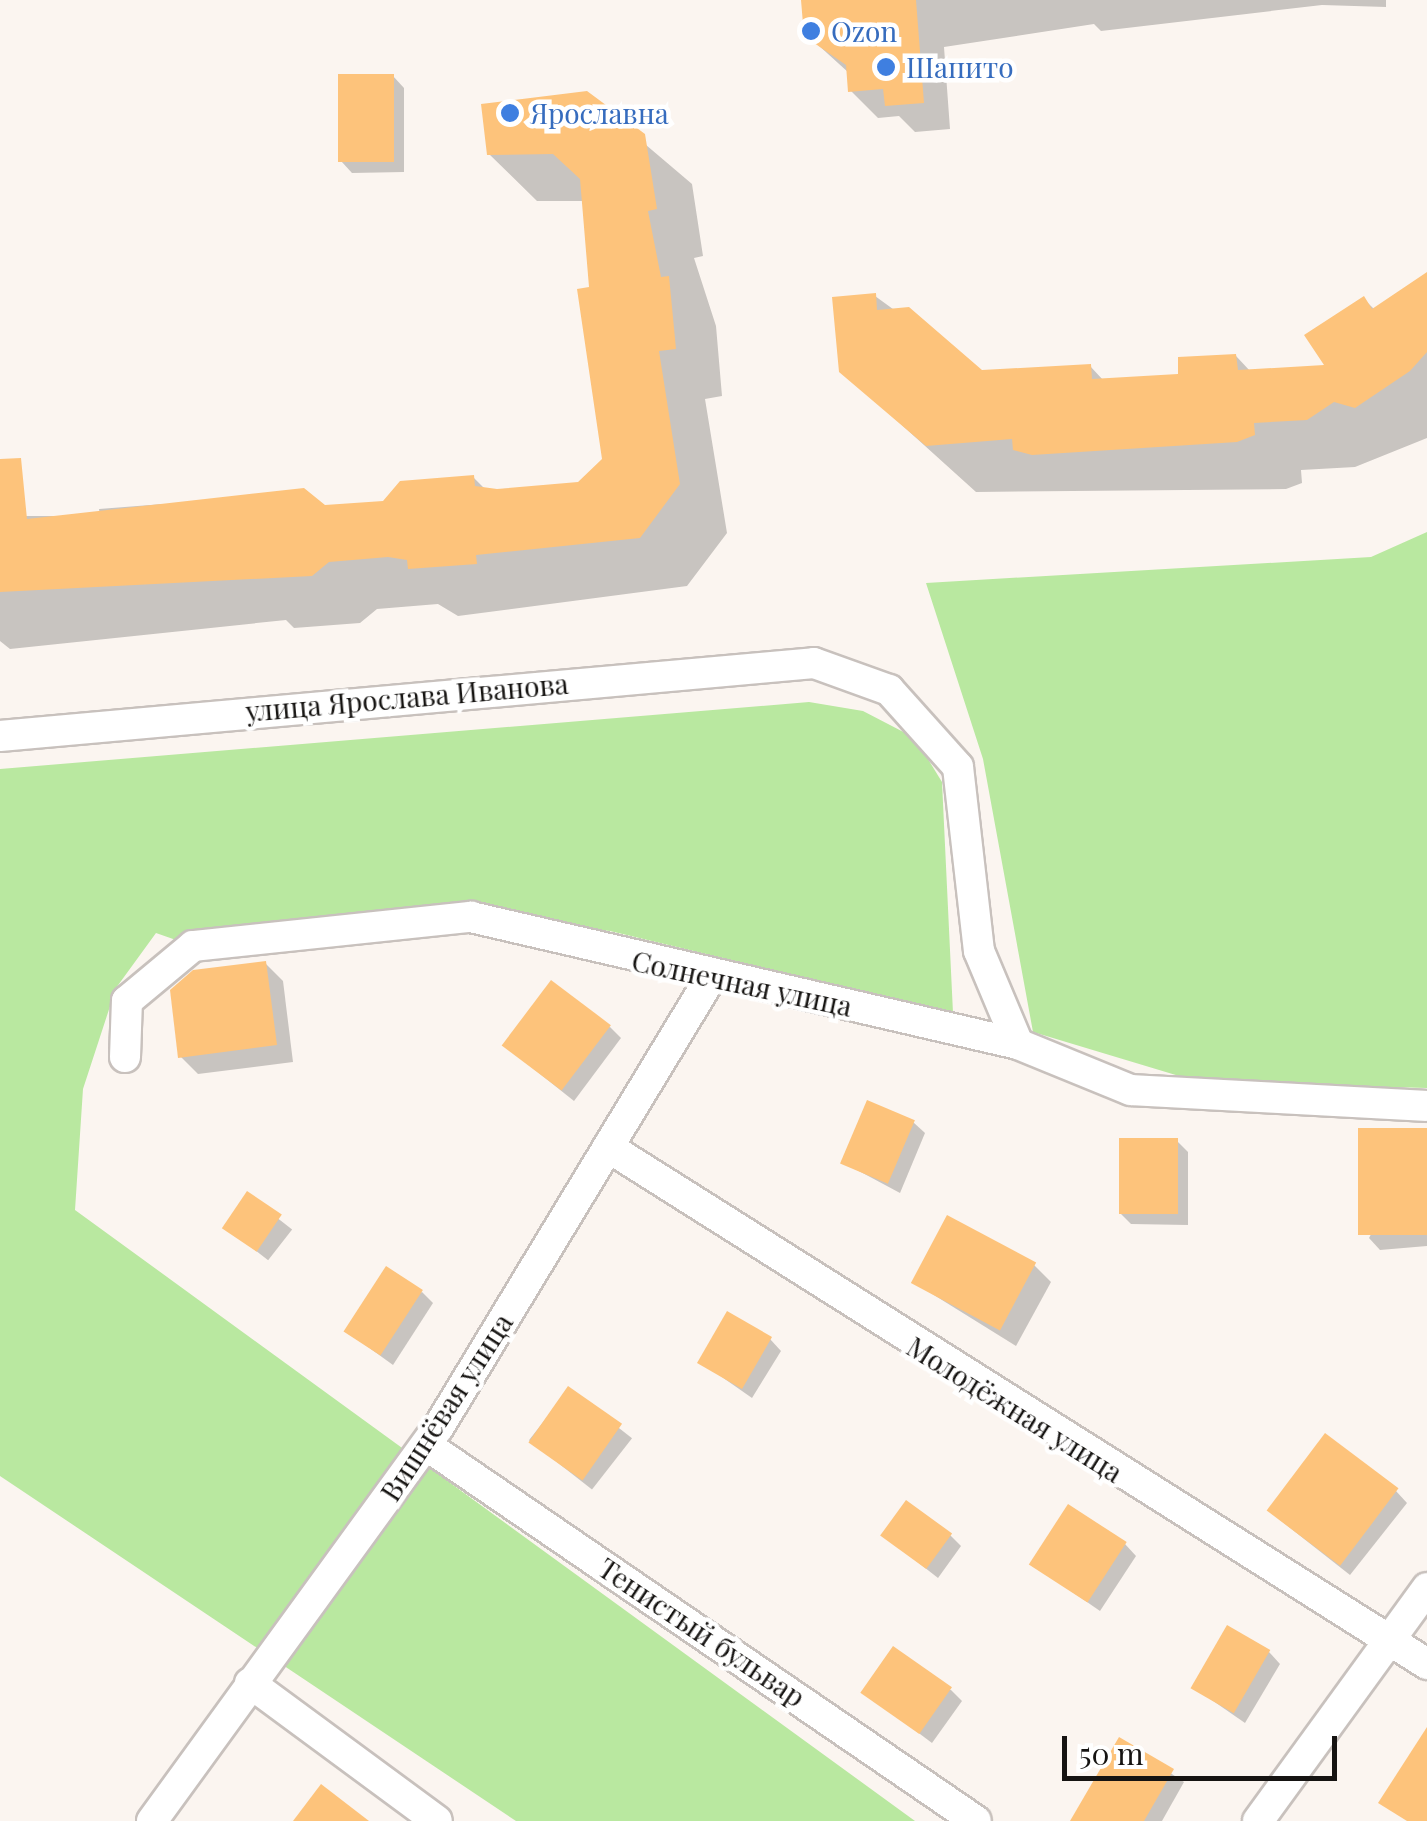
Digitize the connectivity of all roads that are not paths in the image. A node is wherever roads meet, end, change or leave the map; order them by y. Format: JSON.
{"nodes":[{"id":1,"x":0,"y":736,"type":"edge"},
{"id":2,"x":713,"y":974,"type":"junction"},
{"id":3,"x":1018,"y":1044,"type":"junction"},
{"id":4,"x":125,"y":1057,"type":"dead end"},
{"id":5,"x":1427,"y":1106,"type":"edge"},
{"id":6,"x":608,"y":1147,"type":"junction"},
{"id":7,"x":426,"y":1445,"type":"junction"},
{"id":8,"x":1427,"y":1588,"type":"edge"},
{"id":9,"x":1390,"y":1640,"type":"junction"},
{"id":10,"x":1427,"y":1664,"type":"edge"},
{"id":11,"x":250,"y":1684,"type":"junction"},
{"id":12,"x":152,"y":1821,"type":"edge"},
{"id":13,"x":438,"y":1821,"type":"edge"},
{"id":14,"x":976,"y":1821,"type":"edge"},
{"id":15,"x":1258,"y":1821,"type":"edge"}],
"edges":[{"from":1,"to":3,"type":"street","name":"улица Ярослава Иванова"},
{"from":2,"to":3,"type":"street","name":"Солнечная улица"},
{"from":2,"to":4,"type":"street","name":"Солнечная улица"},
{"from":2,"to":6,"type":"street","name":"Вишнёвая улица"},
{"from":3,"to":5,"type":"street","name":"Солнечная улица"},
{"from":6,"to":7,"type":"street","name":"Вишнёвая улица"},
{"from":6,"to":9,"type":"street","name":"Молодёжная улица"},
{"from":7,"to":11,"type":"street","name":"Вишнёвая улица"},
{"from":7,"to":14,"type":"street","name":"Тенистый бульвар"},
{"from":8,"to":9,"type":"street"},
{"from":9,"to":10,"type":"street","name":"Молодёжная улица"},
{"from":9,"to":15,"type":"street"},
{"from":11,"to":12,"type":"street","name":"Вишнёвая улица"},
{"from":11,"to":13,"type":"street"}]}
